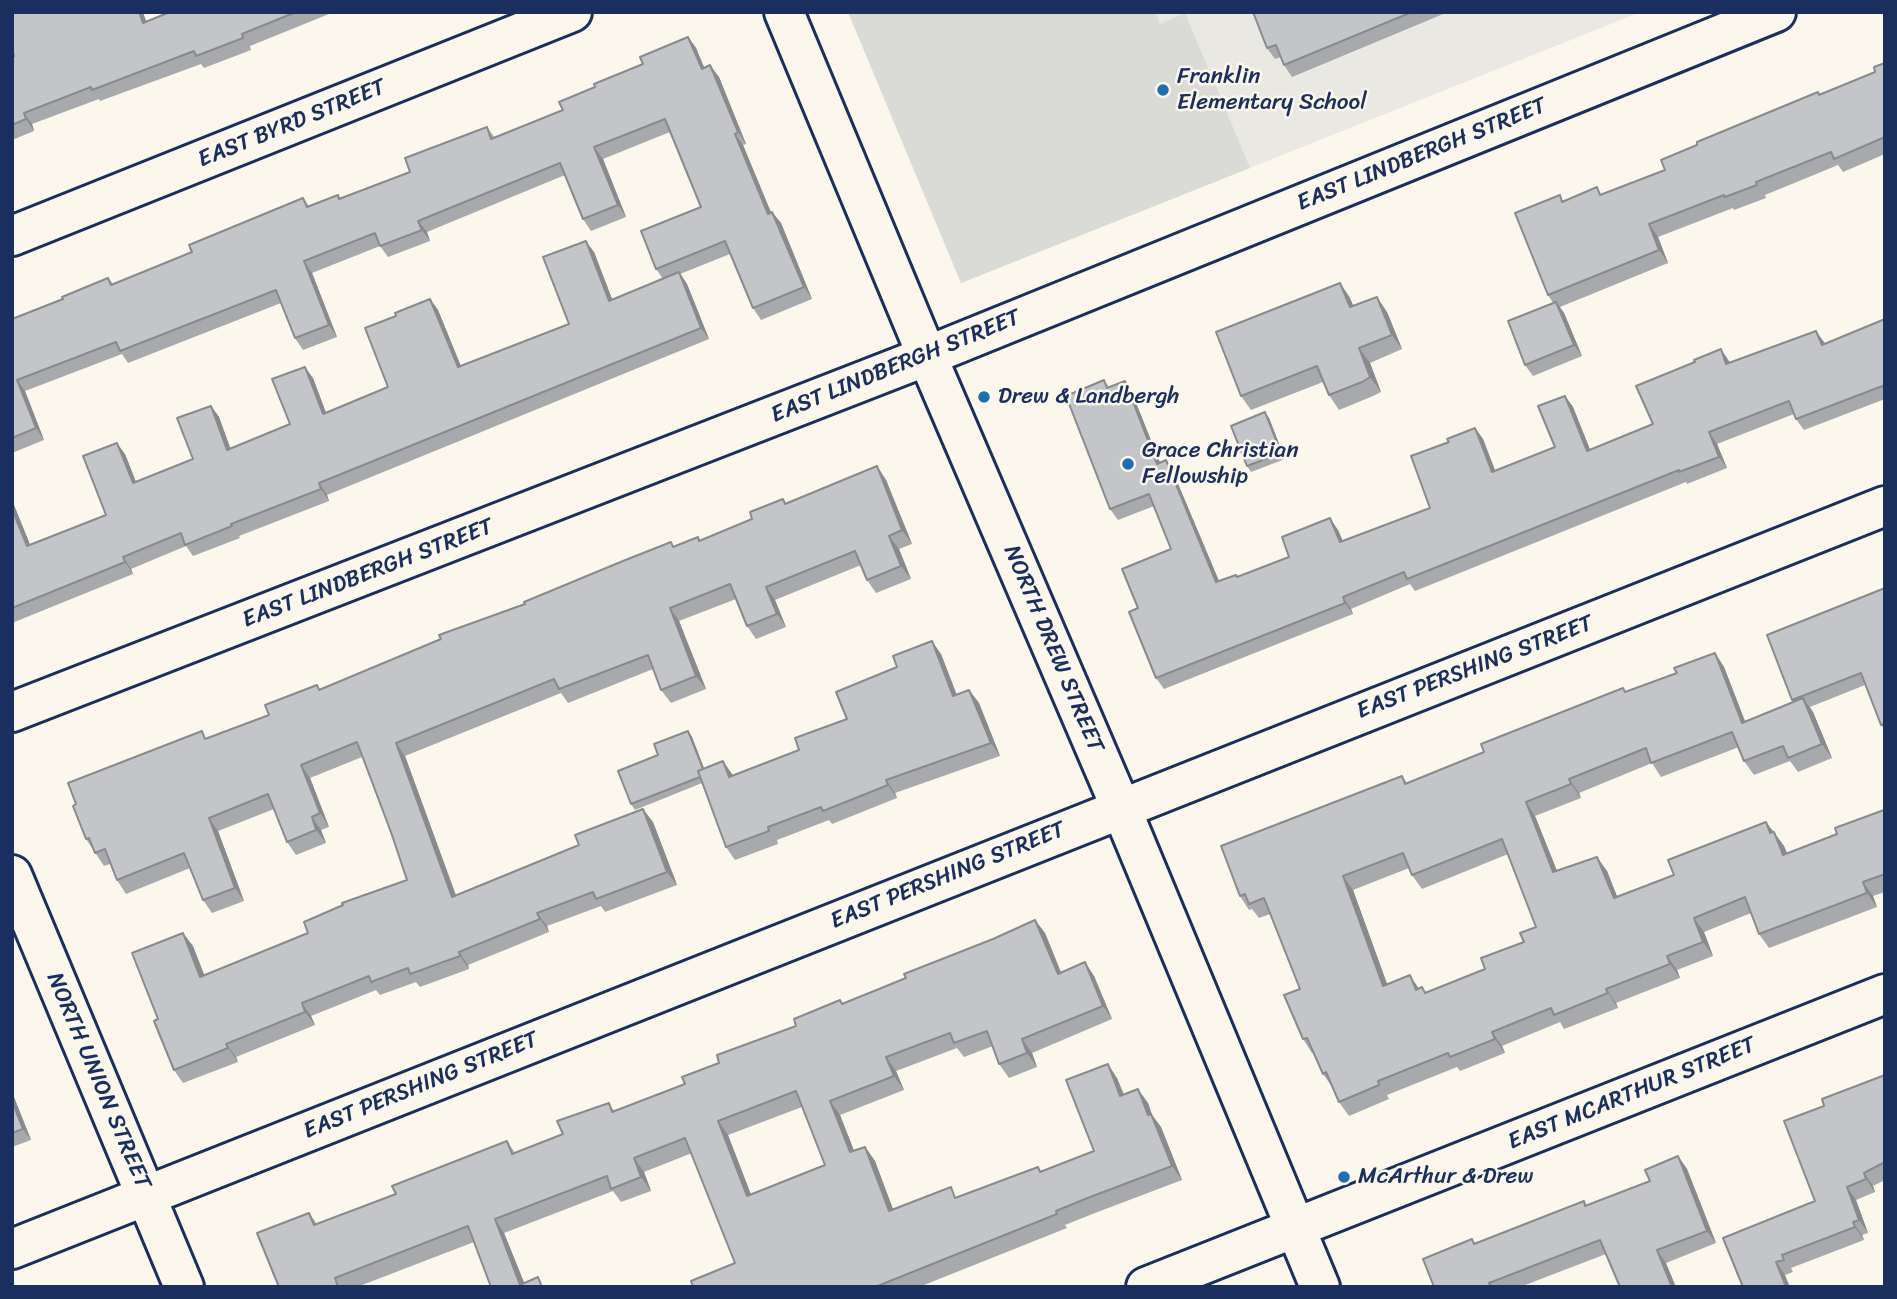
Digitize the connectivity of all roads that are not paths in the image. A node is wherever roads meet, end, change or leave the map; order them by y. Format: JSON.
{"nodes":[{"id":1,"x":572,"y":12,"type":"edge"},
{"id":2,"x":784,"y":12,"type":"edge"},
{"id":3,"x":1776,"y":12,"type":"edge"},
{"id":4,"x":12,"y":236,"type":"edge"},
{"id":5,"x":927,"y":356,"type":"junction"},
{"id":6,"x":1885,"y":506,"type":"edge"},
{"id":7,"x":12,"y":712,"type":"edge"},
{"id":8,"x":1121,"y":808,"type":"junction"},
{"id":9,"x":12,"y":875,"type":"edge"},
{"id":10,"x":1885,"y":994,"type":"edge"},
{"id":11,"x":146,"y":1196,"type":"junction"},
{"id":12,"x":1295,"y":1227,"type":"junction"},
{"id":13,"x":12,"y":1250,"type":"edge"},
{"id":14,"x":184,"y":1287,"type":"edge"},
{"id":15,"x":1146,"y":1287,"type":"edge"},
{"id":16,"x":1320,"y":1287,"type":"edge"}],
"edges":[{"from":1,"to":4,"type":"street","name":"EAST BYRD STREET"},
{"from":2,"to":5,"type":"street","name":"NORTH DREW STREET"},
{"from":3,"to":5,"type":"street","name":"EAST LINDBERGH STREET"},
{"from":5,"to":7,"type":"street","name":"EAST LINDBERGH STREET"},
{"from":5,"to":8,"type":"street","name":"NORTH DREW STREET"},
{"from":6,"to":8,"type":"street","name":"EAST PERSHING STREET"},
{"from":8,"to":11,"type":"street","name":"EAST PERSHING STREET"},
{"from":8,"to":12,"type":"street","name":"NORTH DREW STREET"},
{"from":9,"to":11,"type":"street","name":"NORTH UNION STREET"},
{"from":10,"to":12,"type":"street","name":"EAST MCARTHUR STREET"},
{"from":11,"to":13,"type":"street","name":"EAST PERSHING STREET"},
{"from":11,"to":14,"type":"street","name":"NORTH UNION STREET"},
{"from":12,"to":15,"type":"street","name":"EAST MCARTHUR STREET"},
{"from":12,"to":16,"type":"street","name":"NORTH DREW STREET"}]}
